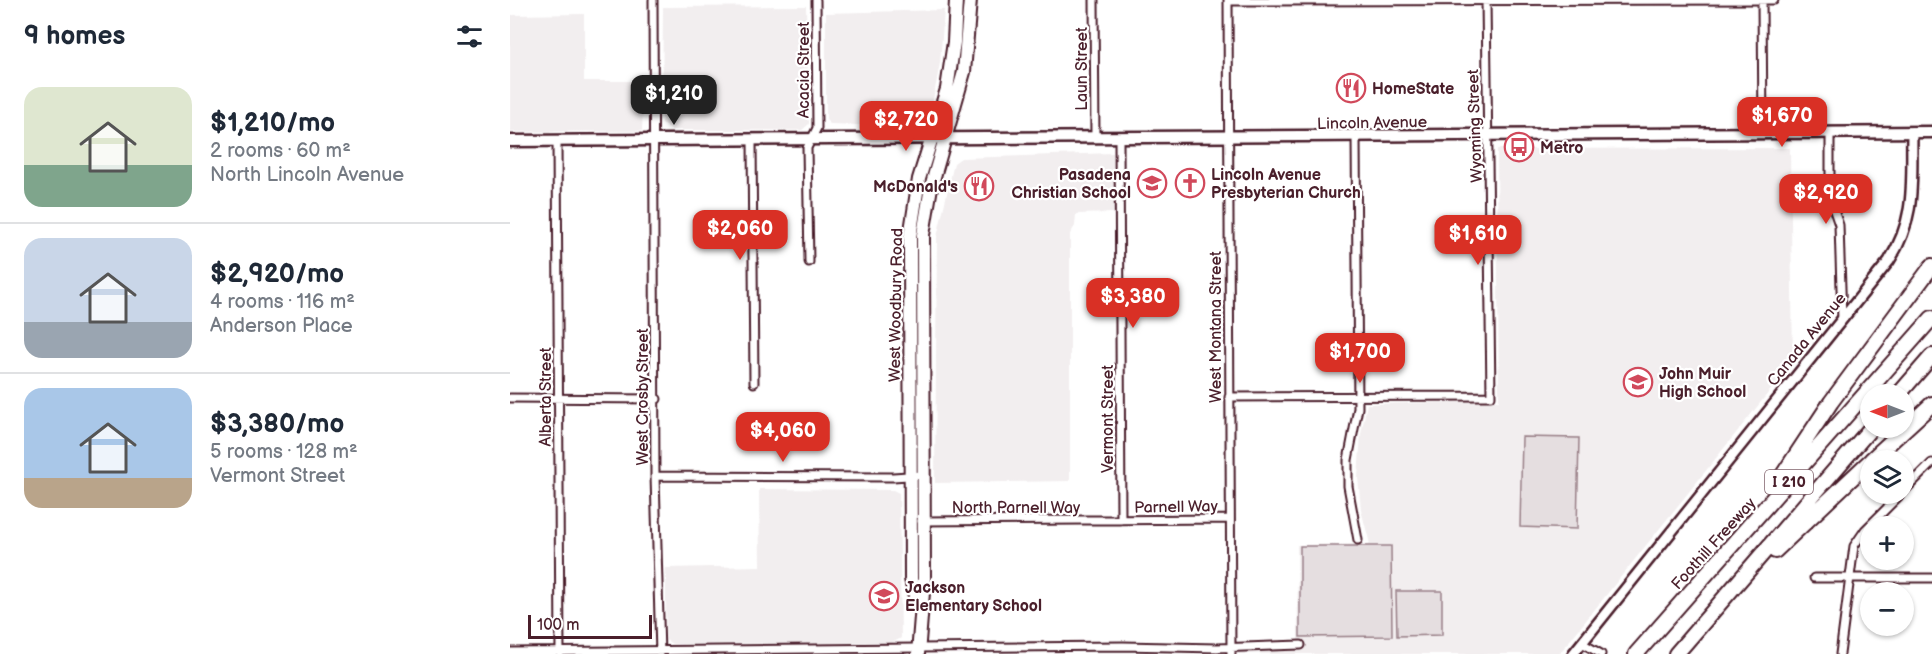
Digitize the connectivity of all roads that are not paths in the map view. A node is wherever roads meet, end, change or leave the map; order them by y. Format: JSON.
{"nodes":[{"id":1,"x":653,"y":0,"type":"edge"},
{"id":2,"x":816,"y":0,"type":"edge"},
{"id":3,"x":956,"y":0,"type":"edge"},
{"id":4,"x":970,"y":0,"type":"edge"},
{"id":5,"x":1094,"y":0,"type":"edge"},
{"id":6,"x":1228,"y":0,"type":"edge"},
{"id":7,"x":1762,"y":0,"type":"edge"},
{"id":8,"x":1774,"y":0,"type":"edge"},
{"id":9,"x":1486,"y":1,"type":"edge"},
{"id":10,"x":1830,"y":132,"type":"junction"},
{"id":11,"x":1911,"y":132,"type":"junction"},
{"id":12,"x":1932,"y":132,"type":"edge"},
{"id":13,"x":1763,"y":135,"type":"junction"},
{"id":14,"x":1487,"y":136,"type":"junction"},
{"id":15,"x":1356,"y":137,"type":"junction"},
{"id":16,"x":932,"y":138,"type":"junction"},
{"id":17,"x":946,"y":138,"type":"junction"},
{"id":18,"x":1095,"y":138,"type":"junction"},
{"id":19,"x":1119,"y":138,"type":"junction"},
{"id":20,"x":1227,"y":138,"type":"junction"},
{"id":21,"x":812,"y":139,"type":"junction"},
{"id":22,"x":752,"y":140,"type":"junction"},
{"id":23,"x":510,"y":141,"type":"edge"},
{"id":24,"x":558,"y":141,"type":"junction"},
{"id":25,"x":654,"y":141,"type":"junction"},
{"id":26,"x":809,"y":262,"type":"dead end"},
{"id":27,"x":1932,"y":266,"type":"edge"},
{"id":28,"x":1932,"y":318,"type":"edge"},
{"id":29,"x":1842,"y":320,"type":"junction"},
{"id":30,"x":1932,"y":356,"type":"edge"},
{"id":31,"x":754,"y":383,"type":"dead end"},
{"id":32,"x":1908,"y":384,"type":"edge"},
{"id":33,"x":1357,"y":396,"type":"junction"},
{"id":34,"x":1229,"y":397,"type":"junction"},
{"id":35,"x":510,"y":398,"type":"edge"},
{"id":36,"x":558,"y":398,"type":"junction"},
{"id":37,"x":657,"y":399,"type":"junction"},
{"id":38,"x":1932,"y":404,"type":"edge"},
{"id":39,"x":1862,"y":438,"type":"edge"},
{"id":40,"x":1883,"y":450,"type":"edge"},
{"id":41,"x":1932,"y":463,"type":"edge"},
{"id":42,"x":1860,"y":471,"type":"edge"},
{"id":43,"x":655,"y":476,"type":"junction"},
{"id":44,"x":917,"y":476,"type":"junction"},
{"id":45,"x":1914,"y":480,"type":"edge"},
{"id":46,"x":1891,"y":504,"type":"edge"},
{"id":47,"x":1230,"y":519,"type":"junction"},
{"id":48,"x":1121,"y":520,"type":"junction"},
{"id":49,"x":917,"y":521,"type":"junction"},
{"id":50,"x":1751,"y":525,"type":"junction"},
{"id":51,"x":1358,"y":540,"type":"dead end"},
{"id":52,"x":1814,"y":578,"type":"dead end"},
{"id":53,"x":1932,"y":578,"type":"edge"},
{"id":54,"x":1851,"y":579,"type":"junction"},
{"id":55,"x":1732,"y":591,"type":"junction"},
{"id":56,"x":1582,"y":643,"type":"junction"},
{"id":57,"x":1301,"y":645,"type":"dead end"},
{"id":58,"x":1641,"y":649,"type":"edge"},
{"id":59,"x":1231,"y":650,"type":"edge"},
{"id":60,"x":510,"y":652,"type":"edge"},
{"id":61,"x":560,"y":652,"type":"edge"},
{"id":62,"x":660,"y":652,"type":"edge"},
{"id":63,"x":918,"y":652,"type":"edge"},
{"id":64,"x":1573,"y":654,"type":"edge"},
{"id":65,"x":1601,"y":654,"type":"edge"},
{"id":66,"x":1676,"y":654,"type":"edge"},
{"id":67,"x":1840,"y":654,"type":"edge"}],
"edges":[{"from":1,"to":25,"type":"street","name":"West Crosby Street"},
{"from":2,"to":21,"type":"street","name":"Acacia Street"},
{"from":3,"to":16,"type":"main road","name":"West Woodbury Road"},
{"from":4,"to":17,"type":"main road","name":"West Woodbury Road"},
{"from":5,"to":18,"type":"street","name":"Laun Street"},
{"from":6,"to":9,"type":"street"},
{"from":6,"to":20,"type":"street","name":"West Montana Street"},
{"from":7,"to":8,"type":"street"},
{"from":7,"to":9,"type":"street"},
{"from":7,"to":13,"type":"street"},
{"from":9,"to":14,"type":"street","name":"Wyoming Street"},
{"from":10,"to":11,"type":"main road","name":"Lincoln Avenue"},
{"from":10,"to":13,"type":"main road","name":"Lincoln Avenue"},
{"from":10,"to":29,"type":"street"},
{"from":11,"to":12,"type":"main road","name":"Lincoln Avenue"},
{"from":11,"to":29,"type":"street","name":"Canada Avenue"},
{"from":13,"to":14,"type":"main road","name":"Lincoln Avenue"},
{"from":14,"to":15,"type":"main road","name":"Lincoln Avenue"},
{"from":14,"to":33,"type":"street","name":"Wyoming Street"},
{"from":15,"to":20,"type":"main road","name":"Lincoln Avenue"},
{"from":15,"to":33,"type":"street"},
{"from":16,"to":17,"type":"main road","name":"Lincoln Avenue"},
{"from":16,"to":21,"type":"main road","name":"Lincoln Avenue"},
{"from":16,"to":44,"type":"main road","name":"West Woodbury Road"},
{"from":17,"to":18,"type":"main road","name":"Lincoln Avenue"},
{"from":17,"to":44,"type":"main road","name":"West Woodbury Road"},
{"from":18,"to":19,"type":"main road","name":"Lincoln Avenue"},
{"from":19,"to":20,"type":"main road","name":"Lincoln Avenue"},
{"from":19,"to":48,"type":"street","name":"Vermont Street"},
{"from":20,"to":34,"type":"street","name":"West Montana Street"},
{"from":21,"to":22,"type":"main road","name":"Lincoln Avenue"},
{"from":21,"to":26,"type":"street","name":"Acacia Street"},
{"from":22,"to":25,"type":"main road","name":"Lincoln Avenue"},
{"from":22,"to":31,"type":"street"},
{"from":23,"to":24,"type":"main road","name":"Lincoln Avenue"},
{"from":24,"to":25,"type":"main road","name":"Lincoln Avenue"},
{"from":24,"to":36,"type":"street","name":"Alberta Street"},
{"from":25,"to":37,"type":"street","name":"West Crosby Street"},
{"from":27,"to":50,"type":"highway"},
{"from":28,"to":50,"type":"highway","name":"Foothill Freeway","number":"I 210"},
{"from":29,"to":56,"type":"street","name":"Canada Avenue"},
{"from":30,"to":32,"type":"highway"},
{"from":33,"to":34,"type":"street"},
{"from":33,"to":51,"type":"street"},
{"from":34,"to":47,"type":"street","name":"West Montana Street"},
{"from":35,"to":36,"type":"street"},
{"from":36,"to":37,"type":"street"},
{"from":36,"to":61,"type":"street","name":"Alberta Street"},
{"from":37,"to":43,"type":"street","name":"West Crosby Street"},
{"from":38,"to":40,"type":"highway"},
{"from":39,"to":55,"type":"highway","number":"I 210"},
{"from":41,"to":45,"type":"street"},
{"from":42,"to":55,"type":"highway"},
{"from":43,"to":44,"type":"street"},
{"from":43,"to":62,"type":"street","name":"West Crosby Street"},
{"from":44,"to":49,"type":"main road","name":"West Woodbury Road"},
{"from":46,"to":54,"type":"street"},
{"from":47,"to":48,"type":"street","name":"Parnell Way"},
{"from":47,"to":59,"type":"street","name":"West Montana Street"},
{"from":48,"to":49,"type":"street","name":"North Parnell Way"},
{"from":49,"to":63,"type":"main road","name":"West Woodbury Road"},
{"from":50,"to":58,"type":"highway","name":"Foothill Freeway","number":"I 210"},
{"from":52,"to":54,"type":"street"},
{"from":53,"to":54,"type":"street"},
{"from":54,"to":67,"type":"street"},
{"from":55,"to":66,"type":"highway","number":"I 210"},
{"from":56,"to":64,"type":"street","name":"Canada Avenue"},
{"from":56,"to":65,"type":"street"},
{"from":57,"to":59,"type":"street"},
{"from":59,"to":63,"type":"street"},
{"from":60,"to":61,"type":"street"},
{"from":61,"to":62,"type":"street"},
{"from":62,"to":63,"type":"street"}]}
